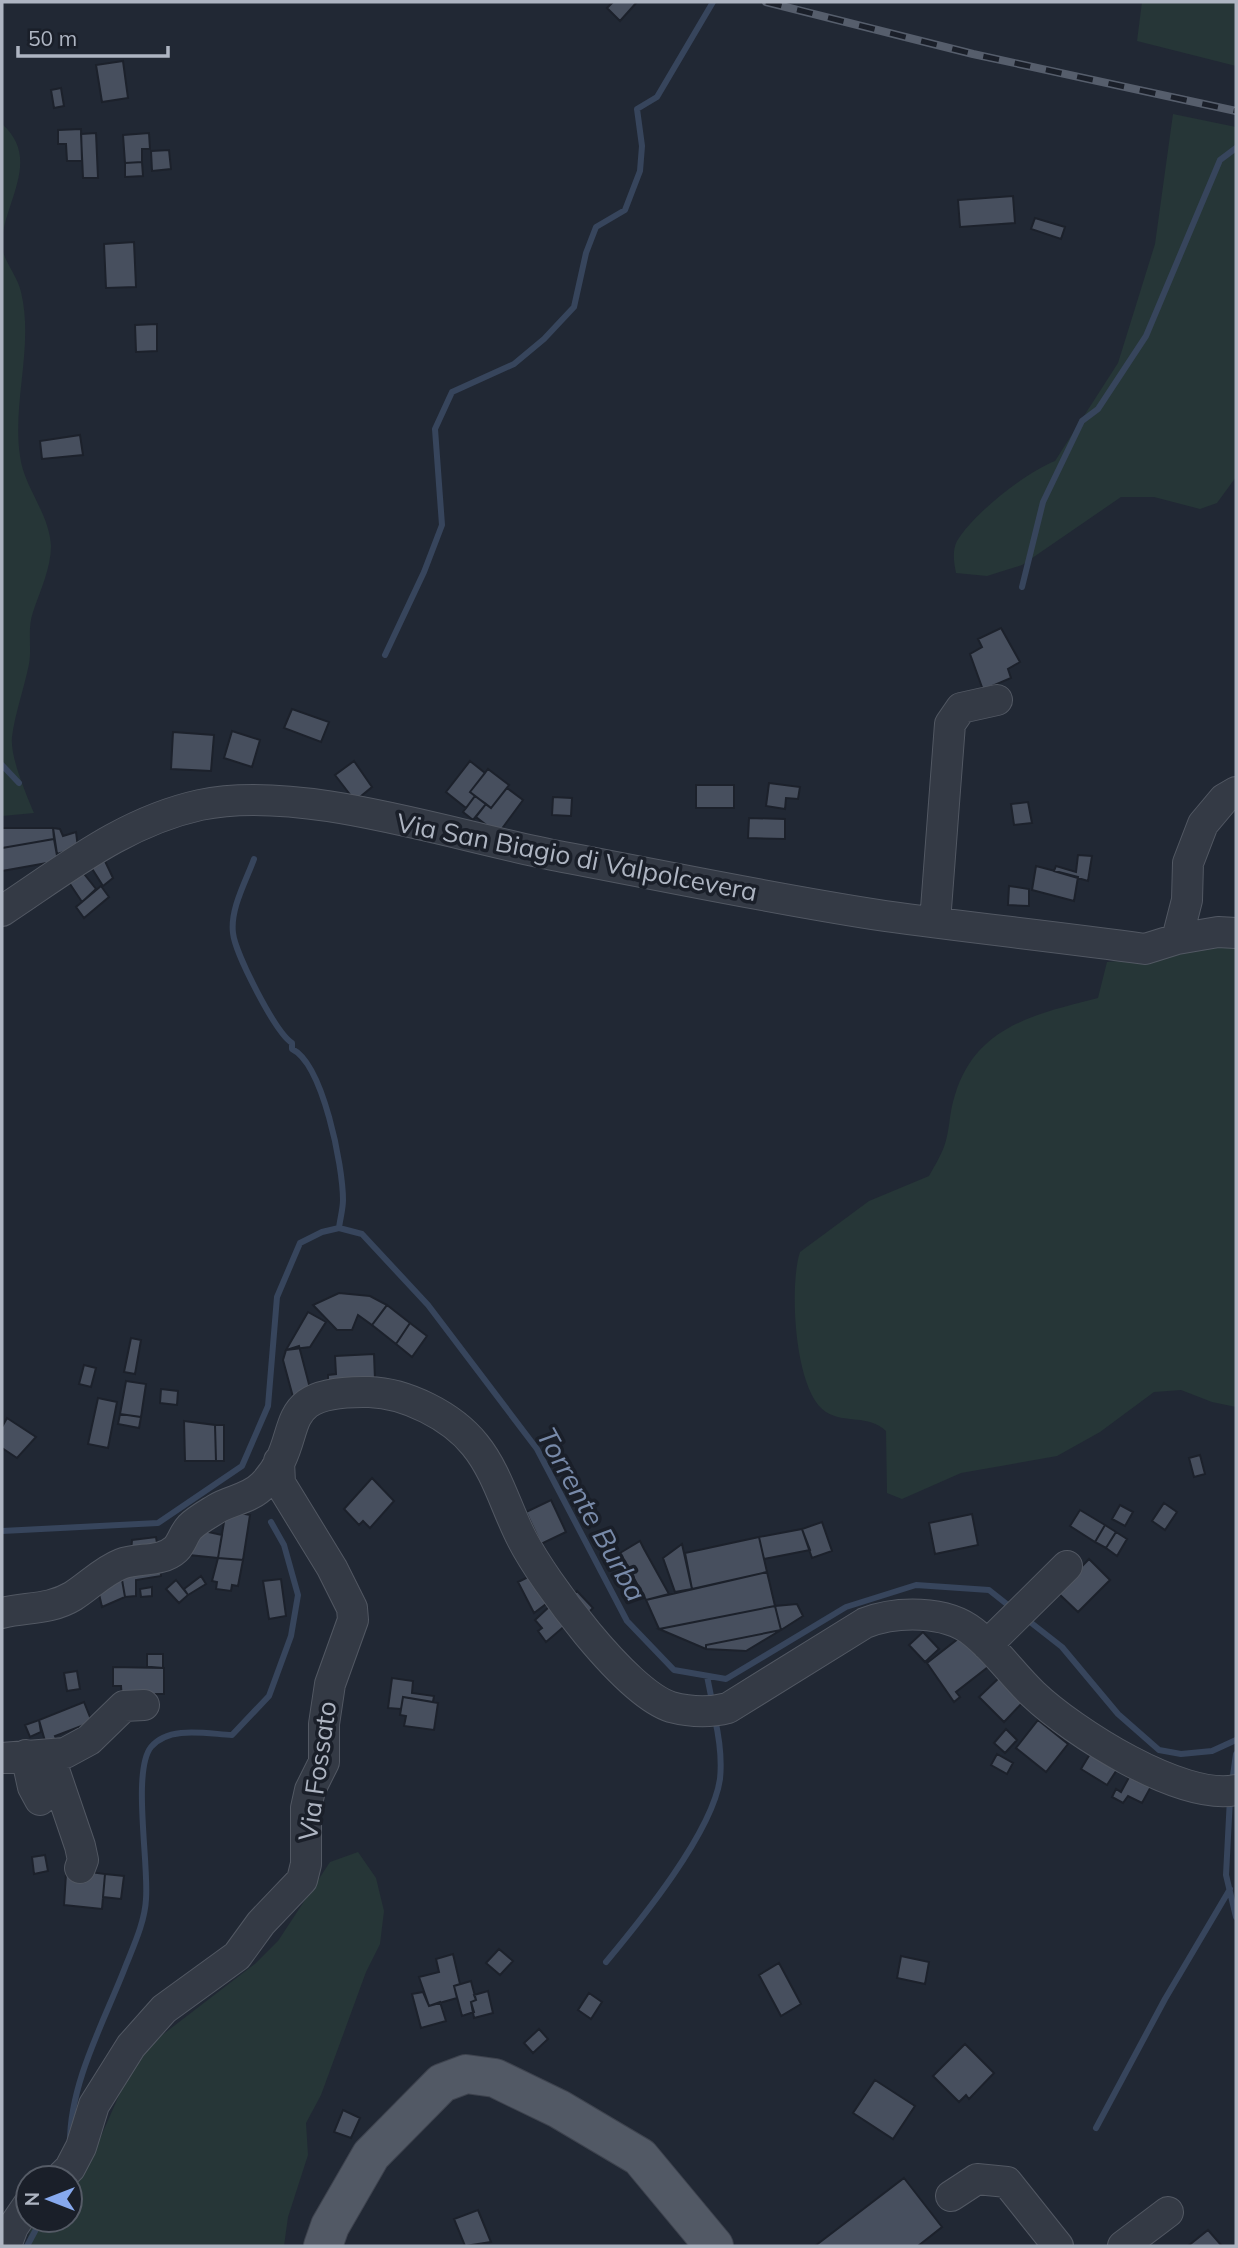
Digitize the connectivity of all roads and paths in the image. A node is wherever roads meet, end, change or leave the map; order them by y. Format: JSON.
{"nodes":[{"id":1,"x":997,"y":700,"type":"dead end"},
{"id":2,"x":1236,"y":792,"type":"edge"},
{"id":3,"x":50,"y":880,"type":"junction"},
{"id":4,"x":2,"y":888,"type":"edge"},
{"id":5,"x":2,"y":911,"type":"edge"},
{"id":6,"x":935,"y":922,"type":"junction"},
{"id":7,"x":1236,"y":933,"type":"edge"},
{"id":8,"x":1177,"y":939,"type":"junction"},
{"id":9,"x":281,"y":1457,"type":"junction"},
{"id":10,"x":1067,"y":1566,"type":"dead end"},
{"id":11,"x":2,"y":1613,"type":"edge"},
{"id":12,"x":996,"y":1636,"type":"junction"},
{"id":13,"x":144,"y":1705,"type":"dead end"},
{"id":14,"x":26,"y":1756,"type":"edge"},
{"id":15,"x":1236,"y":1790,"type":"edge"},
{"id":16,"x":40,"y":1800,"type":"dead end"},
{"id":17,"x":80,"y":1868,"type":"dead end"},
{"id":18,"x":72,"y":2164,"type":"edge"},
{"id":19,"x":951,"y":2196,"type":"dead end"},
{"id":20,"x":1168,"y":2212,"type":"dead end"},
{"id":21,"x":14,"y":2226,"type":"edge"},
{"id":22,"x":6,"y":2246,"type":"edge"},
{"id":23,"x":323,"y":2246,"type":"edge"},
{"id":24,"x":714,"y":2246,"type":"edge"},
{"id":25,"x":1058,"y":2246,"type":"edge"},
{"id":26,"x":1123,"y":2246,"type":"edge"}],
"edges":[{"from":1,"to":6,"type":"street"},
{"from":2,"to":8,"type":"street"},
{"from":3,"to":4,"type":"street"},
{"from":3,"to":5,"type":"street","name":"Via San Biagio di Valpolcevera"},
{"from":3,"to":6,"type":"street","name":"Via San Biagio di Valpolcevera"},
{"from":6,"to":8,"type":"street","name":"Via San Biagio di Valpolcevera"},
{"from":7,"to":8,"type":"street","name":"Via San Biagio di Valpolcevera"},
{"from":9,"to":11,"type":"street"},
{"from":9,"to":12,"type":"street"},
{"from":9,"to":18,"type":"street","name":"Via Fossato"},
{"from":10,"to":12,"type":"street"},
{"from":12,"to":15,"type":"street"},
{"from":13,"to":14,"type":"street"},
{"from":14,"to":16,"type":"street"},
{"from":14,"to":17,"type":"street"},
{"from":19,"to":25,"type":"street"},
{"from":20,"to":26,"type":"street"},
{"from":21,"to":22,"type":"street"},
{"from":23,"to":24,"type":"main road"}]}
